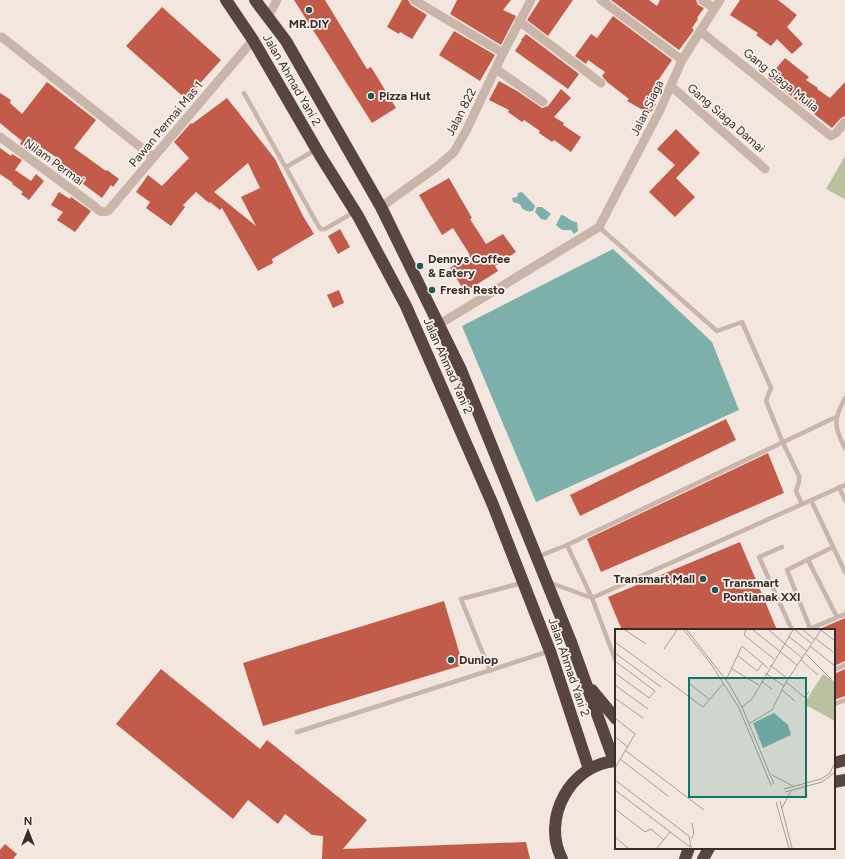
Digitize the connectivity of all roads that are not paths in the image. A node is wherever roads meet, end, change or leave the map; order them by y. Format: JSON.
{"nodes":[{"id":1,"x":226,"y":0,"type":"edge"},
{"id":2,"x":255,"y":0,"type":"edge"},
{"id":3,"x":277,"y":0,"type":"edge"},
{"id":4,"x":414,"y":0,"type":"edge"},
{"id":5,"x":531,"y":0,"type":"edge"},
{"id":6,"x":601,"y":0,"type":"edge"},
{"id":7,"x":702,"y":0,"type":"edge"},
{"id":8,"x":720,"y":0,"type":"edge"},
{"id":9,"x":714,"y":8,"type":"junction"},
{"id":10,"x":268,"y":17,"type":"junction"},
{"id":11,"x":519,"y":21,"type":"junction"},
{"id":12,"x":700,"y":31,"type":"junction"},
{"id":13,"x":2,"y":37,"type":"dead end"},
{"id":14,"x":253,"y":40,"type":"junction"},
{"id":15,"x":502,"y":53,"type":"junction"},
{"id":16,"x":682,"y":60,"type":"junction"},
{"id":17,"x":496,"y":69,"type":"junction"},
{"id":18,"x":601,"y":83,"type":"dead end"},
{"id":19,"x":671,"y":86,"type":"junction"},
{"id":20,"x":244,"y":93,"type":"dead end"},
{"id":21,"x":543,"y":102,"type":"dead end"},
{"id":22,"x":845,"y":122,"type":"edge"},
{"id":23,"x":0,"y":136,"type":"edge"},
{"id":24,"x":316,"y":149,"type":"junction"},
{"id":25,"x":153,"y":157,"type":"junction"},
{"id":26,"x":286,"y":167,"type":"junction"},
{"id":27,"x":765,"y":169,"type":"dead end"},
{"id":28,"x":94,"y":206,"type":"joint"},
{"id":29,"x":381,"y":207,"type":"junction"},
{"id":30,"x":355,"y":212,"type":"junction"},
{"id":31,"x":598,"y":227,"type":"junction"},
{"id":32,"x":438,"y":325,"type":"junction"},
{"id":33,"x":845,"y":398,"type":"edge"},
{"id":34,"x":836,"y":417,"type":"junction"},
{"id":35,"x":783,"y":443,"type":"junction"},
{"id":36,"x":845,"y":448,"type":"edge"},
{"id":37,"x":845,"y":484,"type":"edge"},
{"id":38,"x":839,"y":487,"type":"junction"},
{"id":39,"x":811,"y":500,"type":"junction"},
{"id":40,"x":845,"y":500,"type":"edge"},
{"id":41,"x":802,"y":504,"type":"junction"},
{"id":42,"x":567,"y":545,"type":"junction"},
{"id":43,"x":782,"y":547,"type":"dead end"},
{"id":44,"x":833,"y":548,"type":"junction"},
{"id":45,"x":537,"y":557,"type":"junction"},
{"id":46,"x":808,"y":560,"type":"junction"},
{"id":47,"x":845,"y":572,"type":"edge"},
{"id":48,"x":546,"y":581,"type":"junction"},
{"id":49,"x":523,"y":582,"type":"junction"},
{"id":50,"x":592,"y":598,"type":"junction"},
{"id":51,"x":845,"y":614,"type":"edge"},
{"id":52,"x":837,"y":617,"type":"junction"},
{"id":53,"x":792,"y":629,"type":"edge"},
{"id":54,"x":809,"y":629,"type":"edge"},
{"id":55,"x":550,"y":651,"type":"junction"},
{"id":56,"x":615,"y":659,"type":"edge"},
{"id":57,"x":845,"y":665,"type":"edge"},
{"id":58,"x":835,"y":670,"type":"edge"},
{"id":59,"x":490,"y":671,"type":"junction"},
{"id":60,"x":586,"y":682,"type":"junction"},
{"id":61,"x":845,"y":700,"type":"edge"},
{"id":62,"x":835,"y":704,"type":"edge"},
{"id":63,"x":615,"y":718,"type":"edge"},
{"id":64,"x":297,"y":732,"type":"dead end"},
{"id":65,"x":845,"y":760,"type":"edge"},
{"id":66,"x":615,"y":761,"type":"edge"},
{"id":67,"x":835,"y":763,"type":"edge"},
{"id":68,"x":589,"y":769,"type":"junction"},
{"id":69,"x":845,"y":780,"type":"edge"},
{"id":70,"x":835,"y":782,"type":"edge"},
{"id":71,"x":689,"y":849,"type":"edge"},
{"id":72,"x":708,"y":849,"type":"edge"},
{"id":73,"x":562,"y":859,"type":"edge"},
{"id":74,"x":685,"y":859,"type":"edge"},
{"id":75,"x":703,"y":859,"type":"edge"}],
"edges":[{"from":1,"to":14,"type":"highway","name":"Jalan Ahmad Yani 2"},
{"from":2,"to":10,"type":"highway","name":"Jalan Ahmad Yani 2"},
{"from":3,"to":10,"type":"street"},
{"from":4,"to":15,"type":"street"},
{"from":5,"to":11,"type":"street","name":"Jalan 822"},
{"from":6,"to":16,"type":"street"},
{"from":7,"to":9,"type":"street"},
{"from":8,"to":9,"type":"street","name":"Jalan Siaga"},
{"from":9,"to":12,"type":"street","name":"Jalan Siaga"},
{"from":10,"to":29,"type":"highway","name":"Jalan Ahmad Yani 2"},
{"from":11,"to":15,"type":"street","name":"Jalan 822"},
{"from":11,"to":18,"type":"street"},
{"from":12,"to":16,"type":"street","name":"Jalan Siaga"},
{"from":12,"to":22,"type":"street","name":"Gang Siaga Mulia"},
{"from":13,"to":25,"type":"street"},
{"from":14,"to":24,"type":"highway","name":"Jalan Ahmad Yani 2"},
{"from":14,"to":25,"type":"street","name":"Pawan Permai Mas 1"},
{"from":15,"to":17,"type":"street","name":"Jalan 822"},
{"from":16,"to":19,"type":"street","name":"Jalan Siaga"},
{"from":17,"to":21,"type":"street"},
{"from":17,"to":29,"type":"street","name":"Jalan 822"},
{"from":19,"to":27,"type":"street","name":"Gang Siaga Damai"},
{"from":19,"to":31,"type":"street","name":"Jalan Siaga"},
{"from":20,"to":26,"type":"lane"},
{"from":23,"to":28,"type":"street","name":"Nilam Permai"},
{"from":24,"to":26,"type":"lane"},
{"from":24,"to":30,"type":"highway","name":"Jalan Ahmad Yani 2"},
{"from":25,"to":28,"type":"street","name":"Pawan Permai Mas 1"},
{"from":26,"to":30,"type":"lane"},
{"from":29,"to":32,"type":"highway","name":"Jalan Ahmad Yani 2"},
{"from":30,"to":49,"type":"highway","name":"Jalan Ahmad Yani 2"},
{"from":31,"to":32,"type":"street"},
{"from":31,"to":35,"type":"lane"},
{"from":32,"to":45,"type":"highway","name":"Jalan Ahmad Yani 2"},
{"from":33,"to":34,"type":"lane"},
{"from":34,"to":35,"type":"lane"},
{"from":34,"to":36,"type":"lane"},
{"from":35,"to":41,"type":"lane"},
{"from":35,"to":42,"type":"lane"},
{"from":37,"to":38,"type":"lane"},
{"from":38,"to":39,"type":"lane"},
{"from":38,"to":40,"type":"lane"},
{"from":39,"to":41,"type":"lane"},
{"from":39,"to":44,"type":"lane"},
{"from":41,"to":50,"type":"lane"},
{"from":42,"to":45,"type":"lane"},
{"from":42,"to":50,"type":"lane"},
{"from":43,"to":53,"type":"lane"},
{"from":44,"to":46,"type":"lane"},
{"from":44,"to":47,"type":"lane"},
{"from":45,"to":48,"type":"highway","name":"Jalan Ahmad Yani 2"},
{"from":46,"to":52,"type":"lane"},
{"from":46,"to":54,"type":"lane"},
{"from":48,"to":50,"type":"lane"},
{"from":48,"to":60,"type":"highway","name":"Jalan Ahmad Yani 2"},
{"from":49,"to":55,"type":"highway","name":"Jalan Ahmad Yani 2"},
{"from":49,"to":59,"type":"lane"},
{"from":50,"to":56,"type":"lane"},
{"from":51,"to":52,"type":"lane"},
{"from":52,"to":54,"type":"lane"},
{"from":55,"to":59,"type":"lane"},
{"from":55,"to":68,"type":"highway","name":"Jalan Ahmad Yani 2"},
{"from":57,"to":58,"type":"lane"},
{"from":59,"to":64,"type":"lane"},
{"from":60,"to":63,"type":"highway"},
{"from":60,"to":66,"type":"highway","name":"Jalan Ahmad Yani 2"},
{"from":61,"to":62,"type":"lane"},
{"from":65,"to":67,"type":"highway"},
{"from":66,"to":68,"type":"highway","name":"Jalan Ahmad Yani 2"},
{"from":68,"to":73,"type":"highway","name":"Jalan Ahmad Yani 2"},
{"from":69,"to":70,"type":"highway"},
{"from":71,"to":74,"type":"highway"},
{"from":72,"to":75,"type":"highway"}]}
